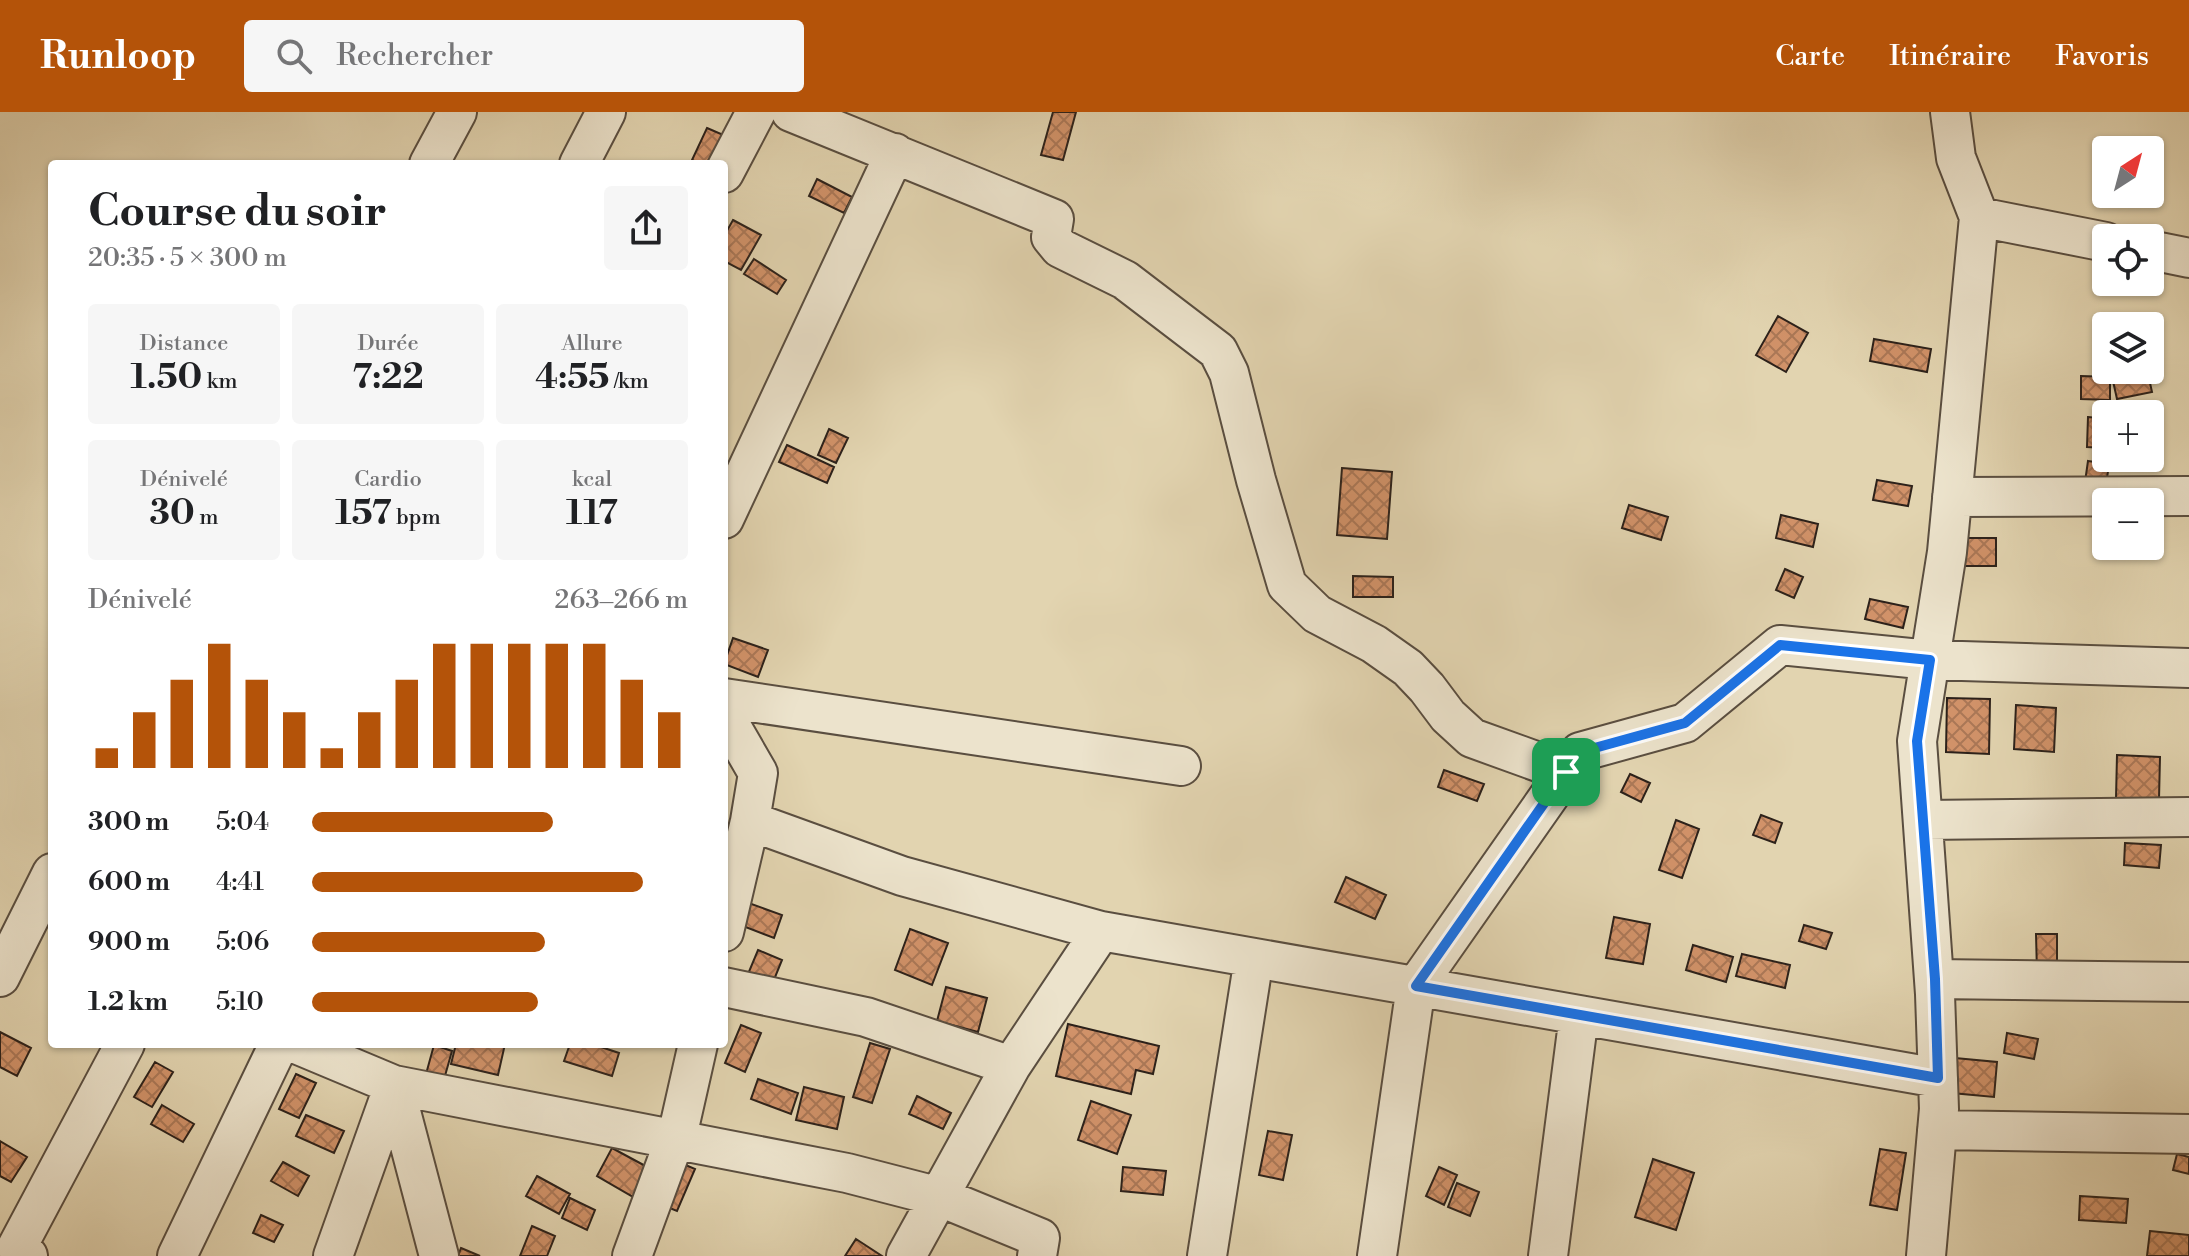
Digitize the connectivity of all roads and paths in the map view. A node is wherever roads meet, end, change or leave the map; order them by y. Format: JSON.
{"nodes":[{"id":1,"x":457,"y":112,"type":"edge"},
{"id":2,"x":606,"y":112,"type":"edge"},
{"id":3,"x":756,"y":112,"type":"edge"},
{"id":4,"x":791,"y":112,"type":"edge"},
{"id":5,"x":1950,"y":112,"type":"edge"},
{"id":6,"x":895,"y":153,"type":"junction"},
{"id":7,"x":431,"y":160,"type":"edge"},
{"id":8,"x":581,"y":160,"type":"edge"},
{"id":9,"x":728,"y":165,"type":"edge"},
{"id":10,"x":1979,"y":217,"type":"junction"},
{"id":11,"x":2092,"y":239,"type":"edge"},
{"id":12,"x":2164,"y":253,"type":"edge"},
{"id":13,"x":2189,"y":258,"type":"edge"},
{"id":14,"x":2189,"y":496,"type":"edge"},
{"id":15,"x":1952,"y":497,"type":"junction"},
{"id":16,"x":728,"y":510,"type":"edge"},
{"id":17,"x":1930,"y":660,"type":"junction"},
{"id":18,"x":2189,"y":668,"type":"edge"},
{"id":19,"x":728,"y":699,"type":"edge"},
{"id":20,"x":728,"y":721,"type":"edge"},
{"id":21,"x":1181,"y":766,"type":"dead end"},
{"id":22,"x":1566,"y":772,"type":"junction"},
{"id":23,"x":2189,"y":817,"type":"edge"},
{"id":24,"x":1924,"y":820,"type":"junction"},
{"id":25,"x":740,"y":832,"type":"edge"},
{"id":26,"x":48,"y":881,"type":"edge"},
{"id":27,"x":728,"y":907,"type":"edge"},
{"id":28,"x":1101,"y":931,"type":"junction"},
{"id":29,"x":1254,"y":958,"type":"junction"},
{"id":30,"x":0,"y":977,"type":"edge"},
{"id":31,"x":1935,"y":979,"type":"junction"},
{"id":32,"x":2189,"y":982,"type":"edge"},
{"id":33,"x":1416,"y":986,"type":"junction"},
{"id":34,"x":728,"y":988,"type":"edge"},
{"id":35,"x":1579,"y":1015,"type":"junction"},
{"id":36,"x":123,"y":1048,"type":"edge"},
{"id":37,"x":277,"y":1048,"type":"edge"},
{"id":38,"x":306,"y":1048,"type":"edge"},
{"id":39,"x":697,"y":1048,"type":"edge"},
{"id":40,"x":1011,"y":1066,"type":"junction"},
{"id":41,"x":1938,"y":1078,"type":"junction"},
{"id":42,"x":394,"y":1085,"type":"junction"},
{"id":43,"x":1937,"y":1130,"type":"junction"},
{"id":44,"x":2189,"y":1134,"type":"edge"},
{"id":45,"x":675,"y":1139,"type":"junction"},
{"id":46,"x":940,"y":1197,"type":"junction"},
{"id":47,"x":28,"y":1256,"type":"edge"},
{"id":48,"x":177,"y":1256,"type":"edge"},
{"id":49,"x":333,"y":1256,"type":"edge"},
{"id":50,"x":439,"y":1256,"type":"edge"},
{"id":51,"x":632,"y":1256,"type":"edge"},
{"id":52,"x":906,"y":1256,"type":"edge"},
{"id":53,"x":1037,"y":1256,"type":"edge"},
{"id":54,"x":1207,"y":1256,"type":"edge"},
{"id":55,"x":1377,"y":1256,"type":"edge"},
{"id":56,"x":1548,"y":1256,"type":"edge"},
{"id":57,"x":1926,"y":1256,"type":"edge"}],
"edges":[{"from":1,"to":7,"type":"street"},
{"from":2,"to":8,"type":"street"},
{"from":3,"to":9,"type":"street"},
{"from":4,"to":6,"type":"street"},
{"from":5,"to":10,"type":"street"},
{"from":6,"to":16,"type":"street"},
{"from":6,"to":22,"type":"street"},
{"from":10,"to":11,"type":"street"},
{"from":10,"to":15,"type":"street"},
{"from":12,"to":13,"type":"street"},
{"from":14,"to":15,"type":"street"},
{"from":15,"to":17,"type":"street"},
{"from":17,"to":18,"type":"street"},
{"from":17,"to":22,"type":"street"},
{"from":17,"to":24,"type":"street"},
{"from":19,"to":21,"type":"street"},
{"from":20,"to":25,"type":"street"},
{"from":22,"to":33,"type":"street"},
{"from":23,"to":24,"type":"street"},
{"from":24,"to":31,"type":"street"},
{"from":25,"to":27,"type":"street"},
{"from":25,"to":28,"type":"street"},
{"from":26,"to":30,"type":"street"},
{"from":28,"to":29,"type":"street"},
{"from":28,"to":40,"type":"street"},
{"from":29,"to":33,"type":"street"},
{"from":29,"to":54,"type":"street"},
{"from":31,"to":32,"type":"street"},
{"from":31,"to":41,"type":"street"},
{"from":33,"to":35,"type":"street"},
{"from":33,"to":55,"type":"street"},
{"from":34,"to":40,"type":"street"},
{"from":35,"to":41,"type":"street"},
{"from":35,"to":56,"type":"street"},
{"from":36,"to":47,"type":"street"},
{"from":37,"to":48,"type":"street"},
{"from":38,"to":42,"type":"street"},
{"from":39,"to":45,"type":"street"},
{"from":40,"to":46,"type":"street"},
{"from":41,"to":43,"type":"street"},
{"from":42,"to":45,"type":"street"},
{"from":42,"to":49,"type":"street"},
{"from":42,"to":50,"type":"street"},
{"from":43,"to":44,"type":"street"},
{"from":43,"to":57,"type":"street"},
{"from":45,"to":46,"type":"street"},
{"from":45,"to":51,"type":"street"},
{"from":46,"to":52,"type":"street"},
{"from":46,"to":53,"type":"street"}]}
